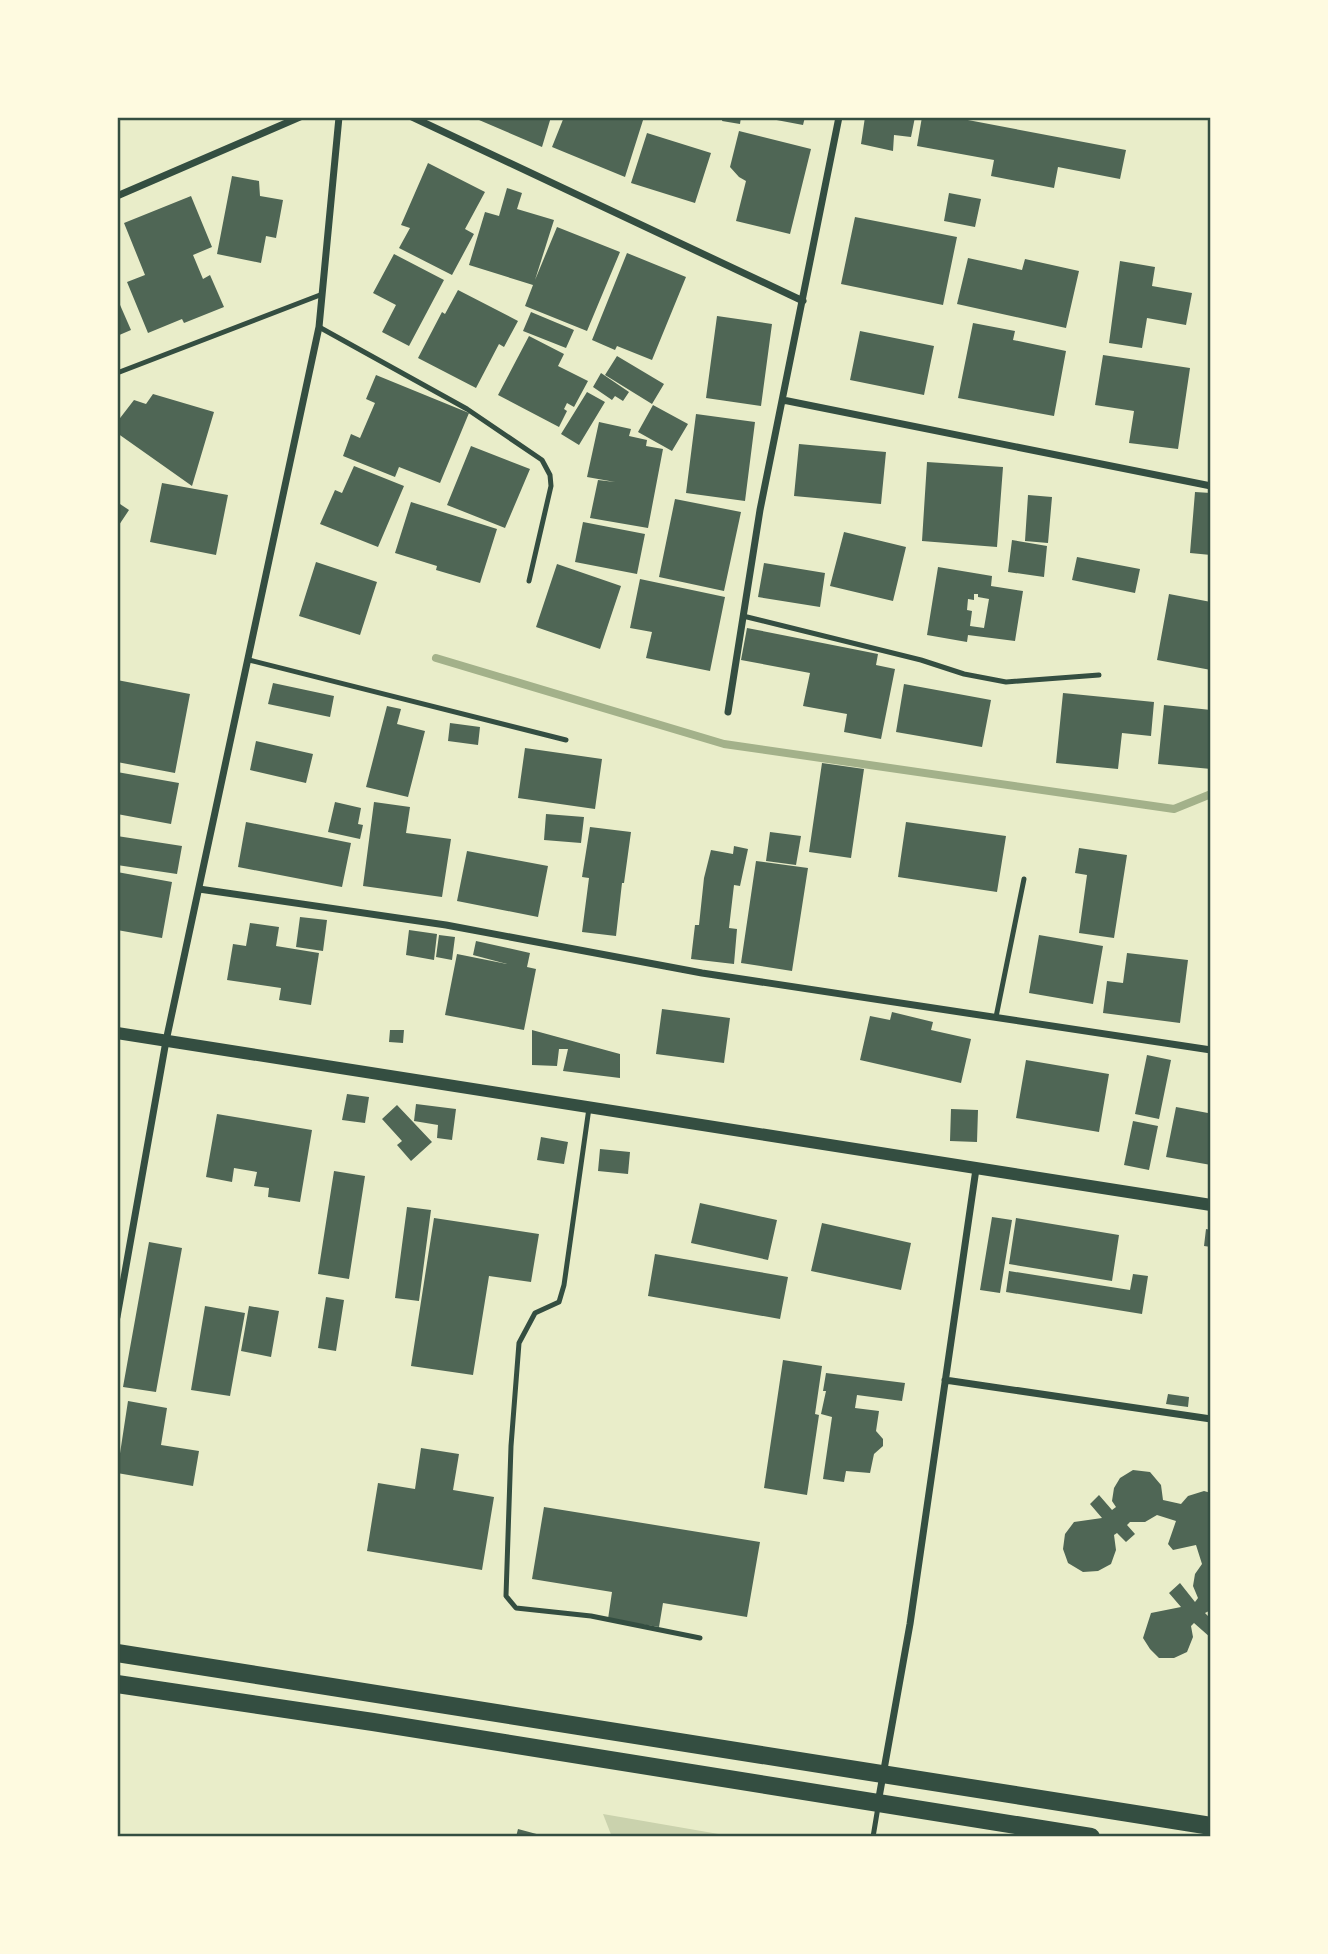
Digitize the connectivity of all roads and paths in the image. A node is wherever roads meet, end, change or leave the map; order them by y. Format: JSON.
{"nodes":[{"id":1,"x":299,"y":117,"type":"edge"},
{"id":2,"x":338,"y":117,"type":"edge"},
{"id":3,"x":412,"y":117,"type":"edge"},
{"id":4,"x":839,"y":117,"type":"edge"},
{"id":5,"x":117,"y":196,"type":"edge"},
{"id":6,"x":320,"y":295,"type":"junction"},
{"id":7,"x":803,"y":301,"type":"junction"},
{"id":8,"x":319,"y":327,"type":"junction"},
{"id":9,"x":117,"y":373,"type":"edge"},
{"id":10,"x":783,"y":400,"type":"junction"},
{"id":11,"x":1211,"y":486,"type":"edge"},
{"id":12,"x":529,"y":581,"type":"dead end"},
{"id":13,"x":743,"y":616,"type":"junction"},
{"id":14,"x":248,"y":660,"type":"junction"},
{"id":15,"x":1099,"y":674,"type":"dead end"},
{"id":16,"x":728,"y":712,"type":"dead end"},
{"id":17,"x":566,"y":740,"type":"dead end"},
{"id":18,"x":1024,"y":879,"type":"dead end"},
{"id":19,"x":199,"y":889,"type":"junction"},
{"id":20,"x":996,"y":1017,"type":"junction"},
{"id":21,"x":117,"y":1033,"type":"edge"},
{"id":22,"x":166,"y":1041,"type":"junction"},
{"id":23,"x":1211,"y":1050,"type":"edge"},
{"id":24,"x":589,"y":1108,"type":"junction"},
{"id":25,"x":976,"y":1169,"type":"junction"},
{"id":26,"x":1211,"y":1205,"type":"edge"},
{"id":27,"x":117,"y":1317,"type":"edge"},
{"id":28,"x":945,"y":1380,"type":"junction"},
{"id":29,"x":1211,"y":1419,"type":"edge"},
{"id":30,"x":700,"y":1638,"type":"dead end"},
{"id":31,"x":117,"y":1653,"type":"edge"},
{"id":32,"x":117,"y":1684,"type":"edge"},
{"id":33,"x":884,"y":1774,"type":"junction"},
{"id":34,"x":878,"y":1804,"type":"junction"},
{"id":35,"x":1211,"y":1826,"type":"edge"},
{"id":36,"x":873,"y":1837,"type":"edge"},
{"id":37,"x":1091,"y":1837,"type":"edge"}],
"edges":[{"from":1,"to":5,"type":"street"},
{"from":2,"to":6,"type":"street"},
{"from":3,"to":7,"type":"street"},
{"from":4,"to":7,"type":"street"},
{"from":6,"to":8,"type":"street"},
{"from":6,"to":9,"type":"lane"},
{"from":7,"to":10,"type":"street"},
{"from":8,"to":12,"type":"lane"},
{"from":8,"to":14,"type":"street"},
{"from":10,"to":11,"type":"street"},
{"from":10,"to":13,"type":"street"},
{"from":13,"to":15,"type":"lane"},
{"from":13,"to":16,"type":"street"},
{"from":14,"to":17,"type":"lane"},
{"from":14,"to":19,"type":"street"},
{"from":18,"to":20,"type":"lane"},
{"from":19,"to":20,"type":"street"},
{"from":19,"to":22,"type":"street"},
{"from":20,"to":23,"type":"street"},
{"from":21,"to":22,"type":"street"},
{"from":22,"to":24,"type":"street"},
{"from":22,"to":27,"type":"street"},
{"from":24,"to":25,"type":"street"},
{"from":24,"to":30,"type":"lane"},
{"from":25,"to":26,"type":"street"},
{"from":25,"to":28,"type":"street"},
{"from":28,"to":29,"type":"street"},
{"from":28,"to":33,"type":"street"},
{"from":31,"to":33,"type":"main road"},
{"from":32,"to":34,"type":"main road"},
{"from":33,"to":34,"type":"street"},
{"from":33,"to":35,"type":"main road"},
{"from":34,"to":36,"type":"lane"},
{"from":34,"to":37,"type":"main road"}]}
